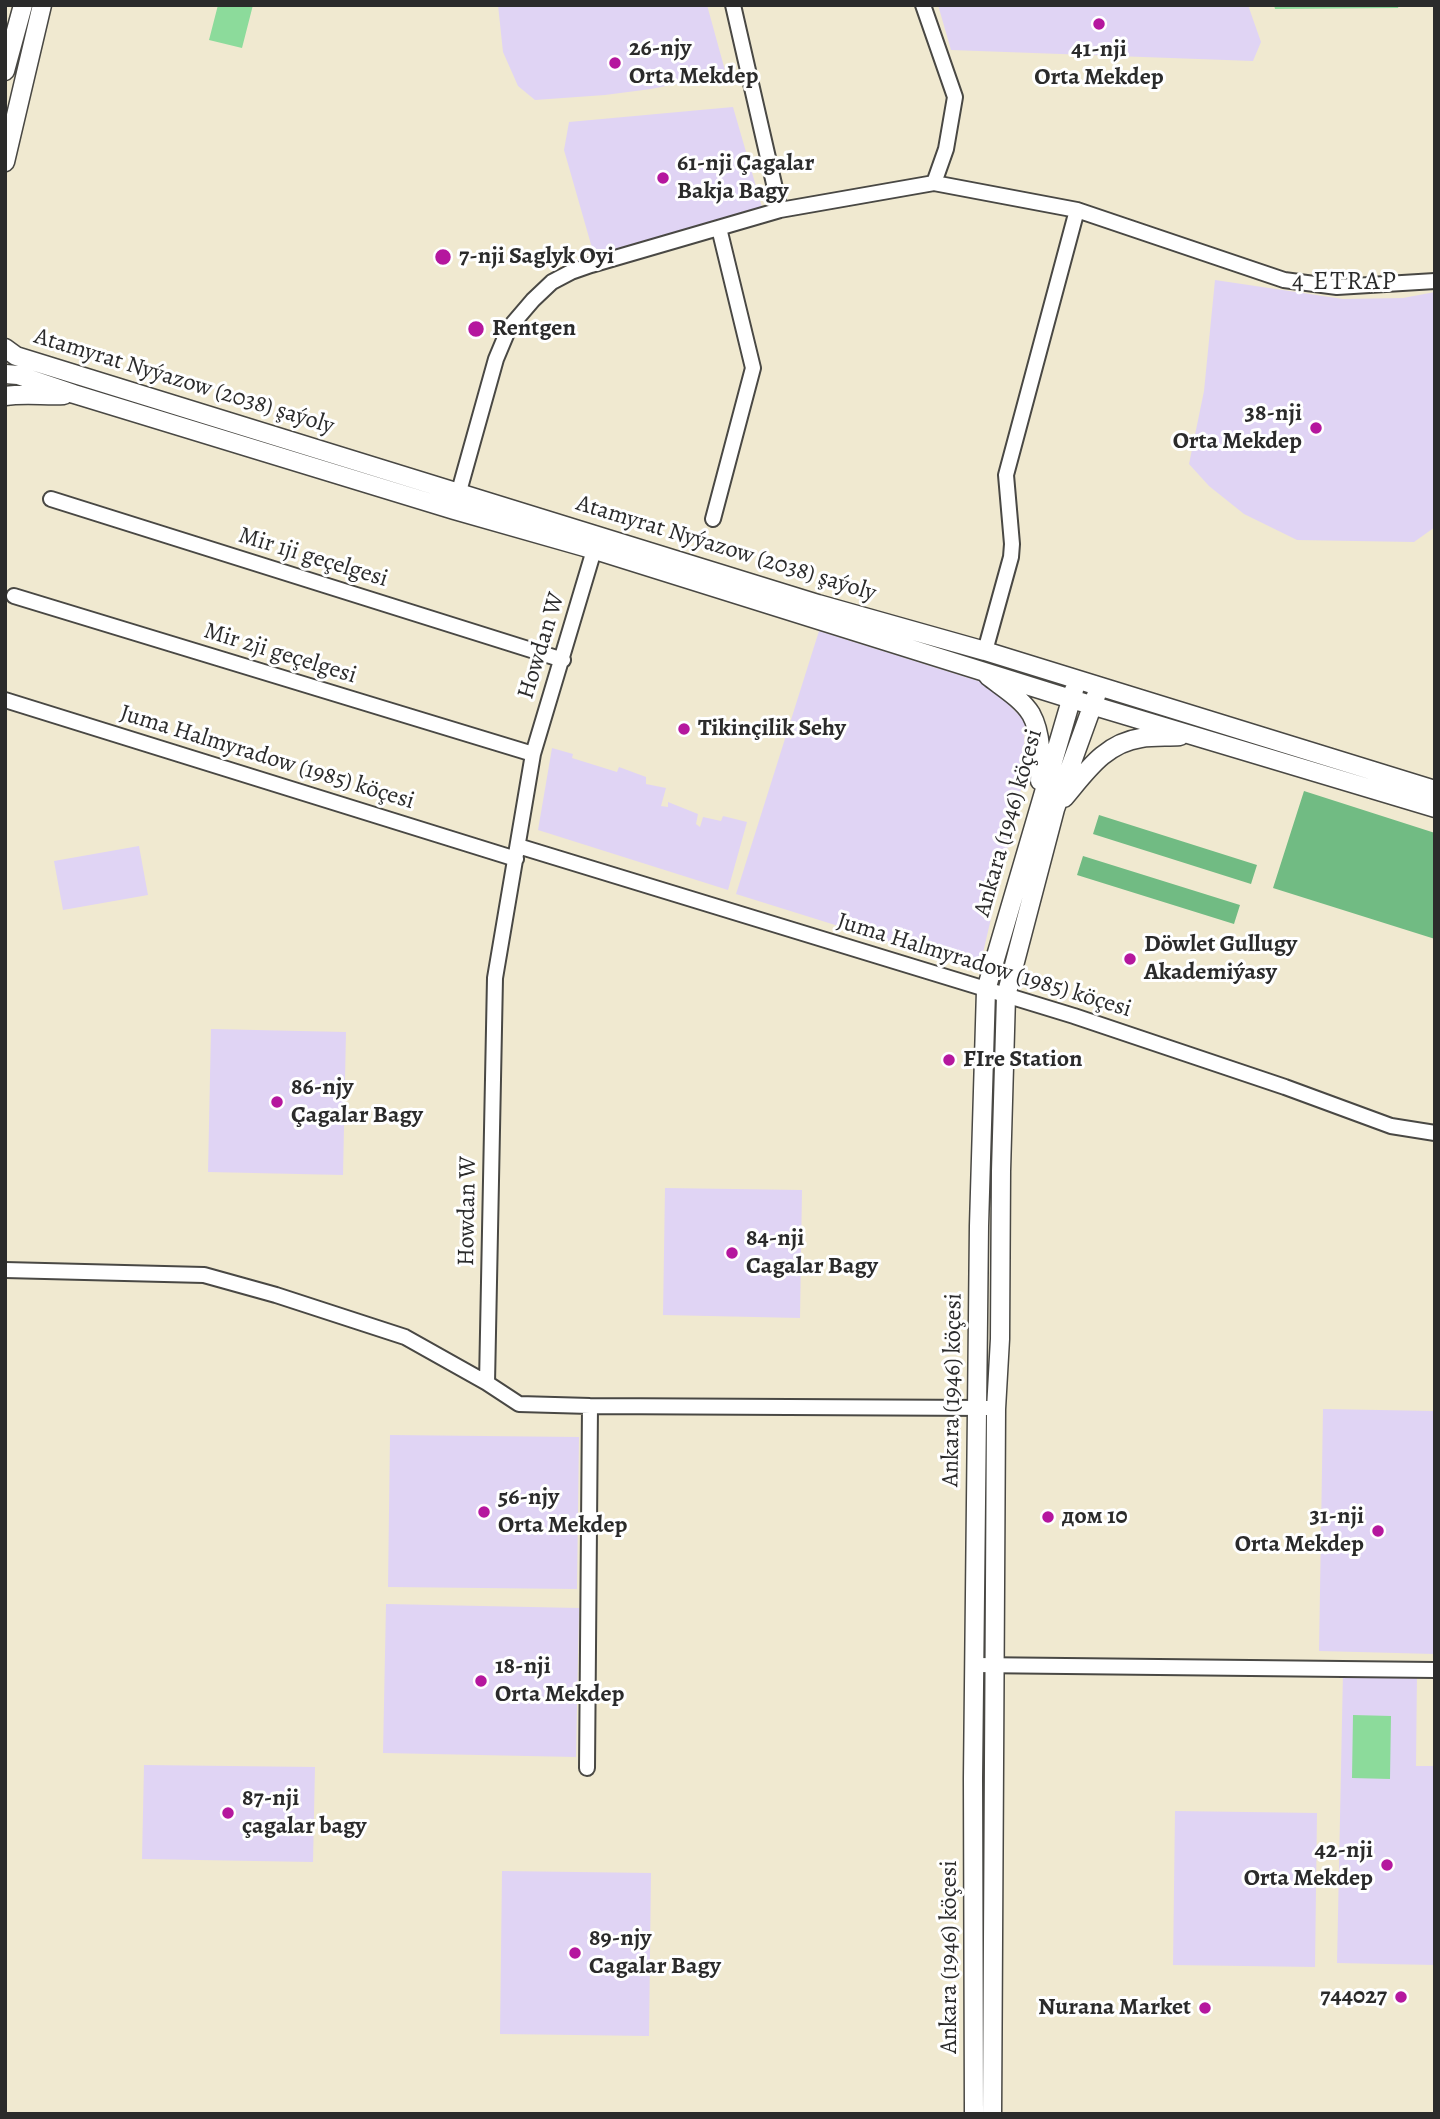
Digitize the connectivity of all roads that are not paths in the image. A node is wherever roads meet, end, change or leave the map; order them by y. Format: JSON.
{"nodes":[{"id":1,"x":23,"y":5,"type":"edge"},
{"id":2,"x":42,"y":5,"type":"edge"},
{"id":3,"x":733,"y":5,"type":"edge"},
{"id":4,"x":923,"y":5,"type":"edge"},
{"id":5,"x":5,"y":71,"type":"edge"},
{"id":6,"x":5,"y":162,"type":"edge"},
{"id":7,"x":934,"y":183,"type":"junction"},
{"id":8,"x":780,"y":210,"type":"junction"},
{"id":9,"x":1077,"y":210,"type":"junction"},
{"id":10,"x":719,"y":228,"type":"junction"},
{"id":11,"x":1435,"y":281,"type":"edge"},
{"id":12,"x":5,"y":348,"type":"edge"},
{"id":13,"x":5,"y":374,"type":"edge"},
{"id":14,"x":74,"y":394,"type":"junction"},
{"id":15,"x":5,"y":396,"type":"edge"},
{"id":16,"x":51,"y":499,"type":"dead end"},
{"id":17,"x":456,"y":502,"type":"junction"},
{"id":18,"x":713,"y":519,"type":"dead end"},
{"id":19,"x":597,"y":542,"type":"junction"},
{"id":20,"x":14,"y":596,"type":"dead end"},
{"id":21,"x":563,"y":660,"type":"junction"},
{"id":22,"x":983,"y":660,"type":"junction"},
{"id":23,"x":1076,"y":680,"type":"junction"},
{"id":24,"x":1099,"y":687,"type":"junction"},
{"id":25,"x":1071,"y":699,"type":"junction"},
{"id":26,"x":5,"y":701,"type":"edge"},
{"id":27,"x":1093,"y":704,"type":"junction"},
{"id":28,"x":1193,"y":735,"type":"junction"},
{"id":29,"x":533,"y":754,"type":"junction"},
{"id":30,"x":1435,"y":790,"type":"edge"},
{"id":31,"x":1048,"y":807,"type":"junction"},
{"id":32,"x":1435,"y":808,"type":"edge"},
{"id":33,"x":517,"y":853,"type":"junction"},
{"id":34,"x":986,"y":990,"type":"junction"},
{"id":35,"x":1006,"y":996,"type":"junction"},
{"id":36,"x":1435,"y":1133,"type":"edge"},
{"id":37,"x":5,"y":1270,"type":"edge"},
{"id":38,"x":487,"y":1383,"type":"junction"},
{"id":39,"x":590,"y":1406,"type":"junction"},
{"id":40,"x":977,"y":1408,"type":"junction"},
{"id":41,"x":996,"y":1409,"type":"junction"},
{"id":42,"x":974,"y":1665,"type":"junction"},
{"id":43,"x":994,"y":1665,"type":"junction"},
{"id":44,"x":1435,"y":1670,"type":"edge"},
{"id":45,"x":587,"y":1768,"type":"dead end"},
{"id":46,"x":975,"y":2077,"type":"junction"},
{"id":47,"x":964,"y":2114,"type":"edge"},
{"id":48,"x":974,"y":2114,"type":"edge"},
{"id":49,"x":992,"y":2114,"type":"edge"}],
"edges":[{"from":1,"to":5,"type":"main road"},
{"from":2,"to":6,"type":"main road"},
{"from":3,"to":8,"type":"street"},
{"from":4,"to":7,"type":"street"},
{"from":7,"to":8,"type":"street"},
{"from":7,"to":9,"type":"street"},
{"from":8,"to":10,"type":"street"},
{"from":9,"to":11,"type":"street"},
{"from":9,"to":22,"type":"street"},
{"from":10,"to":17,"type":"street"},
{"from":10,"to":18,"type":"street"},
{"from":12,"to":17,"type":"main road","name":"Atamyrat Nyýazow (2038) şaýoly"},
{"from":13,"to":14,"type":"main road","name":"Atamyrat Nyýazow (2038) şaýoly"},
{"from":14,"to":15,"type":"main road"},
{"from":14,"to":17,"type":"main road","name":"Atamyrat Nyýazow (2038) şaýoly"},
{"from":16,"to":21,"type":"street","name":"Mir 1ji geçelgesi"},
{"from":17,"to":19,"type":"main road","name":"Atamyrat Nyýazow (2038) şaýoly"},
{"from":19,"to":21,"type":"street","name":"Howdan W"},
{"from":19,"to":22,"type":"main road","name":"Atamyrat Nyýazow (2038) şaýoly"},
{"from":20,"to":29,"type":"street","name":"Mir 2ji geçelgesi"},
{"from":21,"to":29,"type":"street","name":"Howdan W"},
{"from":22,"to":23,"type":"main road","name":"Atamyrat Nyýazow (2038) şaýoly"},
{"from":22,"to":25,"type":"main road","name":"Atamyrat Nyýazow (2038) şaýoly"},
{"from":22,"to":31,"type":"main road"},
{"from":23,"to":24,"type":"main road","name":"Atamyrat Nyýazow (2038) şaýoly"},
{"from":23,"to":25,"type":"main road","name":"Ankara (1946) köçesi"},
{"from":24,"to":27,"type":"main road","name":"Ankara (1946) köçesi"},
{"from":24,"to":30,"type":"main road","name":"Atamyrat Nyýazow (2038) şaýoly"},
{"from":25,"to":27,"type":"main road","name":"Atamyrat Nyýazow (2038) şaýoly"},
{"from":25,"to":31,"type":"main road","name":"Ankara (1946) köçesi"},
{"from":26,"to":33,"type":"street","name":"Juma Halmyradow (1985) köçesi"},
{"from":27,"to":28,"type":"main road","name":"Atamyrat Nyýazow (2038) şaýoly"},
{"from":27,"to":31,"type":"main road","name":"Ankara (1946) köçesi"},
{"from":28,"to":31,"type":"main road"},
{"from":28,"to":32,"type":"main road","name":"Atamyrat Nyýazow (2038) şaýoly"},
{"from":29,"to":33,"type":"street","name":"Howdan W"},
{"from":31,"to":34,"type":"main road","name":"Ankara (1946) köçesi"},
{"from":31,"to":35,"type":"main road","name":"Ankara (1946) köçesi"},
{"from":33,"to":34,"type":"street","name":"Juma Halmyradow (1985) köçesi"},
{"from":33,"to":38,"type":"street","name":"Howdan W"},
{"from":34,"to":35,"type":"street","name":"Juma Halmyradow (1985) köçesi"},
{"from":34,"to":40,"type":"main road","name":"Ankara (1946) köçesi"},
{"from":35,"to":36,"type":"street","name":"Juma Halmyradow (1985) köçesi"},
{"from":35,"to":41,"type":"main road","name":"Ankara (1946) köçesi"},
{"from":37,"to":38,"type":"street"},
{"from":38,"to":39,"type":"street"},
{"from":39,"to":40,"type":"street"},
{"from":39,"to":45,"type":"street"},
{"from":40,"to":41,"type":"street"},
{"from":40,"to":42,"type":"main road","name":"Ankara (1946) köçesi"},
{"from":41,"to":43,"type":"main road","name":"Ankara (1946) köçesi"},
{"from":42,"to":43,"type":"street"},
{"from":42,"to":46,"type":"main road","name":"Ankara (1946) köçesi"},
{"from":43,"to":44,"type":"street"},
{"from":43,"to":49,"type":"main road","name":"Ankara (1946) köçesi"},
{"from":46,"to":47,"type":"main road"},
{"from":46,"to":48,"type":"main road","name":"Ankara (1946) köçesi"}]}
